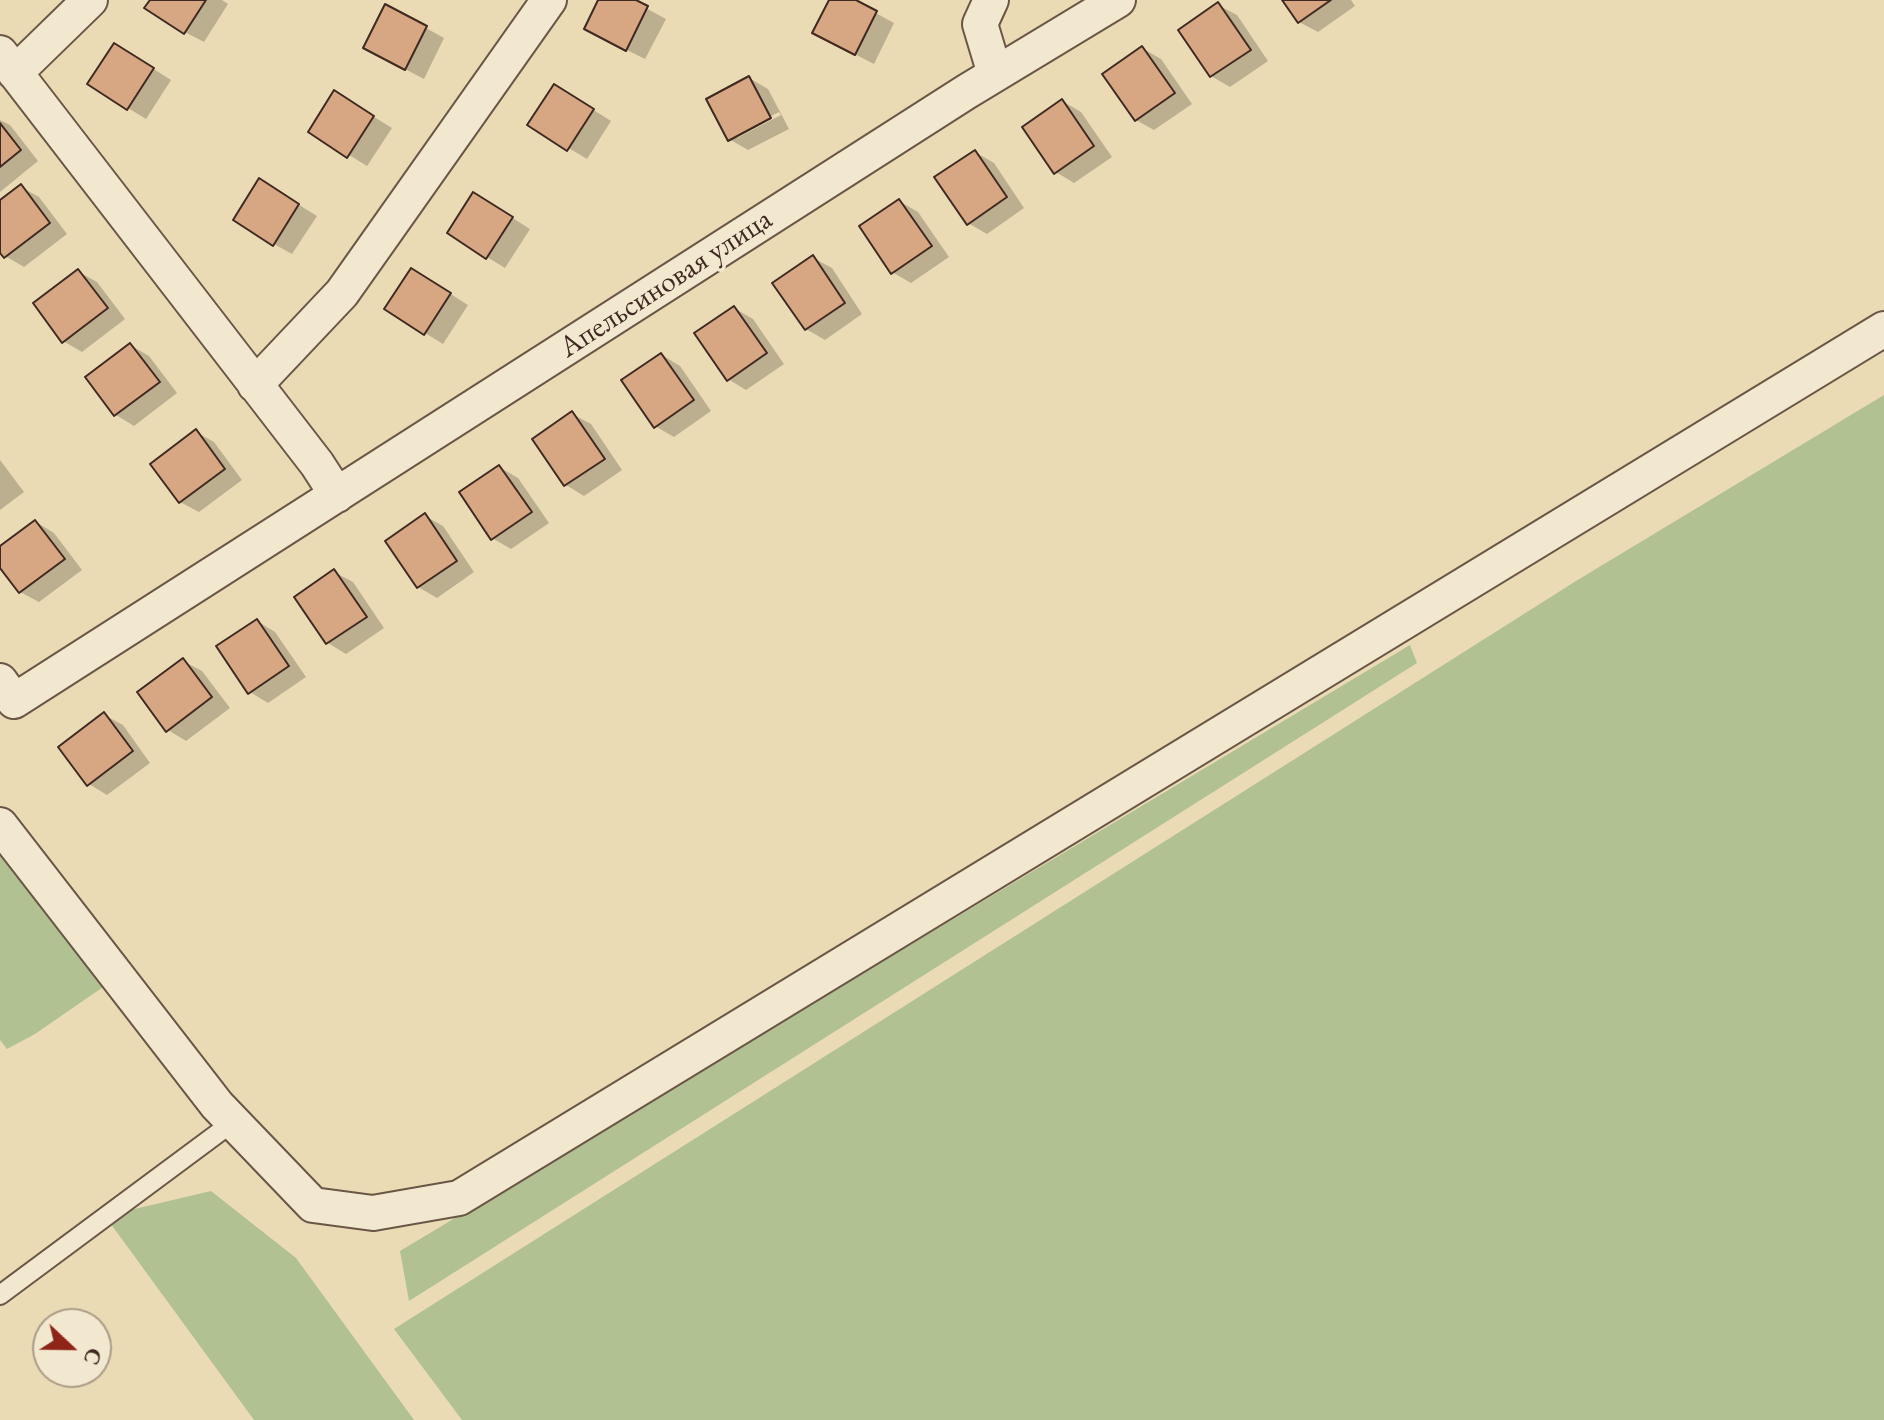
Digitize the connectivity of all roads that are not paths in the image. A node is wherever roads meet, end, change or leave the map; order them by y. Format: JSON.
{"nodes":[{"id":1,"x":90,"y":0,"type":"edge"},
{"id":2,"x":549,"y":0,"type":"edge"},
{"id":3,"x":991,"y":0,"type":"edge"},
{"id":4,"x":1118,"y":0,"type":"edge"},
{"id":5,"x":8,"y":63,"type":"edge"},
{"id":6,"x":995,"y":74,"type":"junction"},
{"id":7,"x":1884,"y":329,"type":"edge"},
{"id":8,"x":255,"y":385,"type":"junction"},
{"id":9,"x":337,"y":495,"type":"junction"},
{"id":10,"x":0,"y":681,"type":"edge"},
{"id":11,"x":0,"y":825,"type":"edge"},
{"id":12,"x":233,"y":1122,"type":"junction"},
{"id":13,"x":0,"y":1295,"type":"edge"}],
"edges":[{"from":1,"to":5,"type":"street"},
{"from":2,"to":8,"type":"street"},
{"from":3,"to":6,"type":"street"},
{"from":4,"to":6,"type":"street","name":"Апельсиновая улица"},
{"from":5,"to":8,"type":"street"},
{"from":6,"to":9,"type":"street","name":"Апельсиновая улица"},
{"from":7,"to":12,"type":"street"},
{"from":8,"to":9,"type":"street"},
{"from":9,"to":10,"type":"street","name":"Апельсиновая улица"},
{"from":11,"to":12,"type":"street"},
{"from":12,"to":13,"type":"lane"}]}
